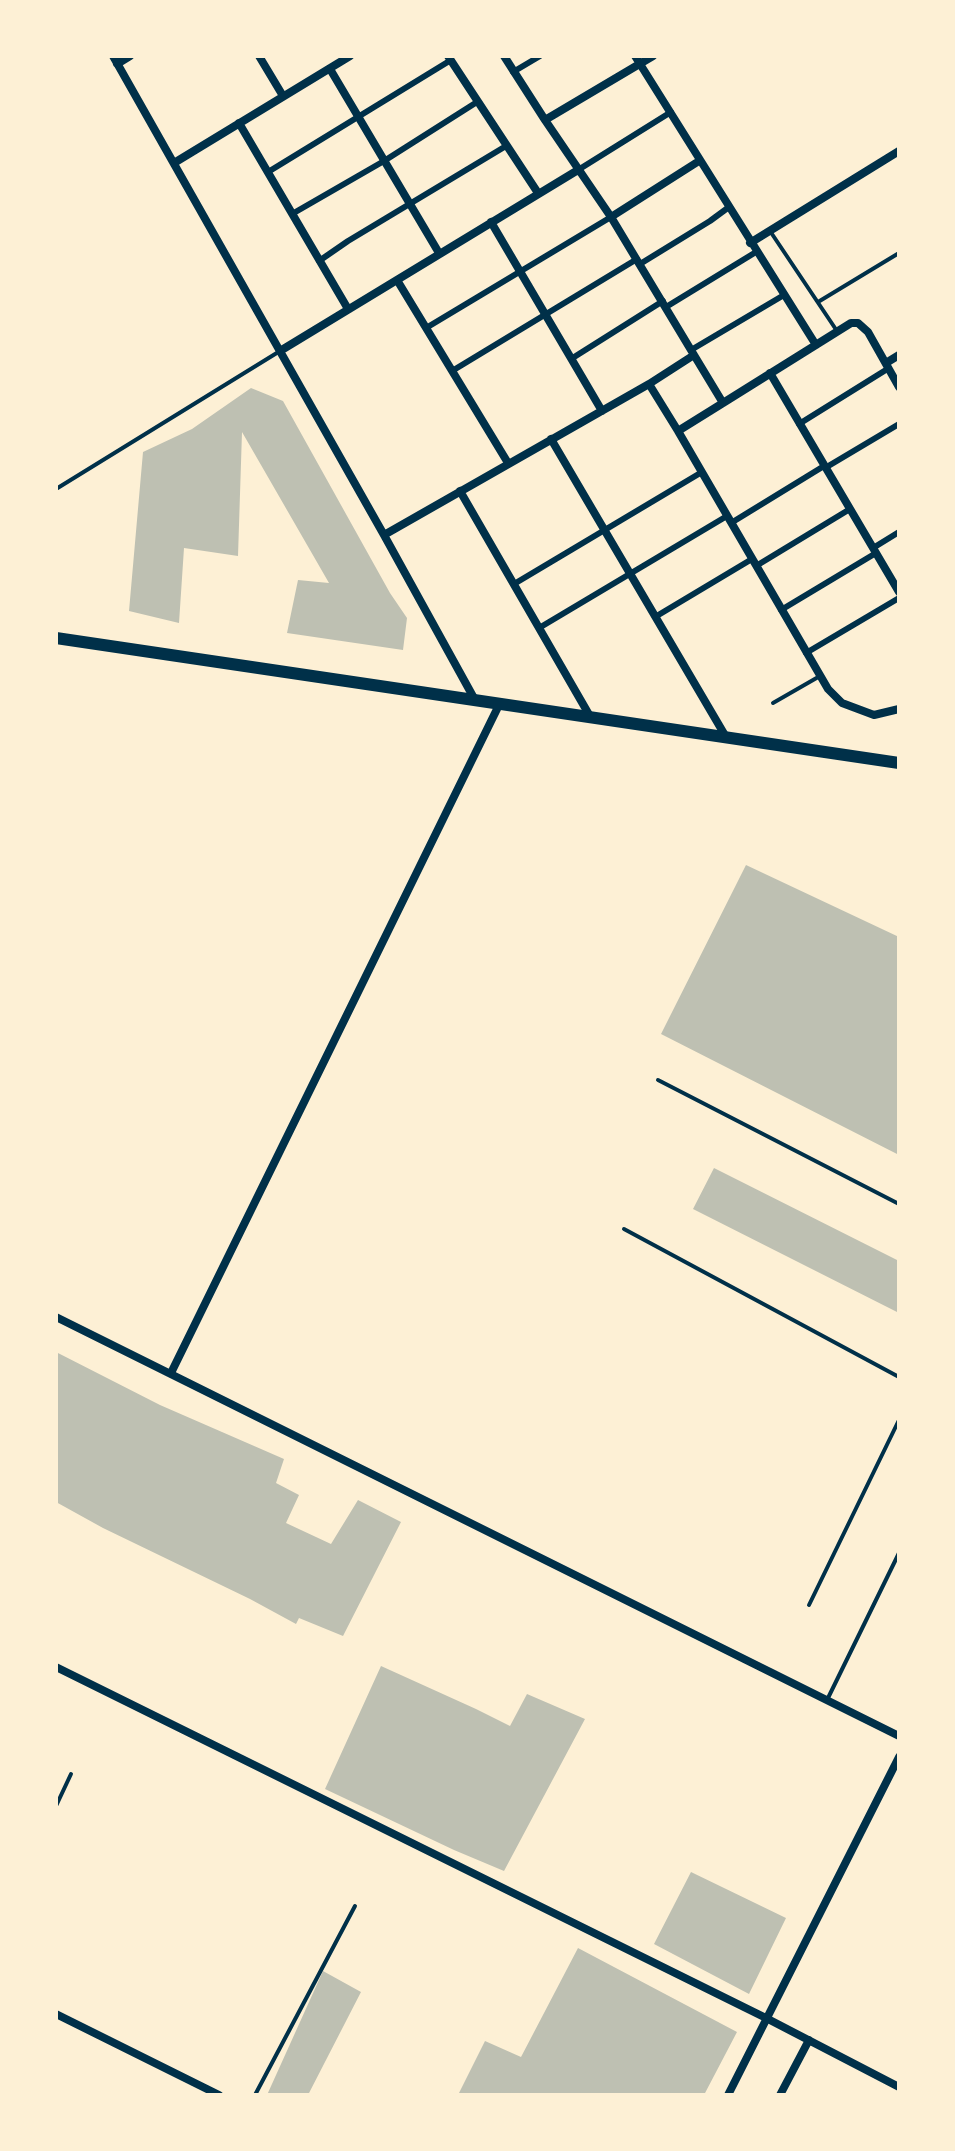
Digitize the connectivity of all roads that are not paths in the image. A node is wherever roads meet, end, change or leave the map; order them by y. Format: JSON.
{"nodes":[{"id":1,"x":130,"y":56,"type":"edge"},
{"id":2,"x":259,"y":56,"type":"edge"},
{"id":3,"x":350,"y":56,"type":"edge"},
{"id":4,"x":504,"y":56,"type":"edge"},
{"id":5,"x":540,"y":56,"type":"edge"},
{"id":6,"x":653,"y":56,"type":"edge"},
{"id":7,"x":450,"y":58,"type":"edge"},
{"id":8,"x":115,"y":60,"type":"edge"},
{"id":9,"x":637,"y":60,"type":"edge"},
{"id":10,"x":330,"y":69,"type":"junction"},
{"id":11,"x":513,"y":72,"type":"junction"},
{"id":12,"x":283,"y":96,"type":"junction"},
{"id":13,"x":477,"y":102,"type":"junction"},
{"id":14,"x":671,"y":112,"type":"junction"},
{"id":15,"x":358,"y":116,"type":"junction"},
{"id":16,"x":545,"y":120,"type":"junction"},
{"id":17,"x":239,"y":123,"type":"junction"},
{"id":18,"x":506,"y":146,"type":"junction"},
{"id":19,"x":896,"y":153,"type":"edge"},
{"id":20,"x":384,"y":161,"type":"junction"},
{"id":21,"x":699,"y":161,"type":"junction"},
{"id":22,"x":174,"y":163,"type":"junction"},
{"id":23,"x":899,"y":164,"type":"edge"},
{"id":24,"x":578,"y":170,"type":"junction"},
{"id":25,"x":268,"y":172,"type":"junction"},
{"id":26,"x":538,"y":193,"type":"junction"},
{"id":27,"x":409,"y":204,"type":"junction"},
{"id":28,"x":729,"y":207,"type":"junction"},
{"id":29,"x":292,"y":214,"type":"junction"},
{"id":30,"x":611,"y":217,"type":"junction"},
{"id":31,"x":491,"y":222,"type":"junction"},
{"id":32,"x":770,"y":231,"type":"junction"},
{"id":33,"x":750,"y":243,"type":"junction"},
{"id":34,"x":756,"y":252,"type":"junction"},
{"id":35,"x":439,"y":253,"type":"junction"},
{"id":36,"x":899,"y":253,"type":"edge"},
{"id":37,"x":319,"y":261,"type":"junction"},
{"id":38,"x":638,"y":261,"type":"junction"},
{"id":39,"x":520,"y":271,"type":"junction"},
{"id":40,"x":397,"y":280,"type":"junction"},
{"id":41,"x":784,"y":295,"type":"junction"},
{"id":42,"x":818,"y":302,"type":"junction"},
{"id":43,"x":665,"y":304,"type":"junction"},
{"id":44,"x":348,"y":309,"type":"junction"},
{"id":45,"x":545,"y":314,"type":"junction"},
{"id":46,"x":426,"y":328,"type":"junction"},
{"id":47,"x":837,"y":331,"type":"junction"},
{"id":48,"x":816,"y":345,"type":"junction"},
{"id":49,"x":280,"y":351,"type":"junction"},
{"id":50,"x":693,"y":353,"type":"junction"},
{"id":51,"x":899,"y":355,"type":"edge"},
{"id":52,"x":571,"y":359,"type":"junction"},
{"id":53,"x":887,"y":366,"type":"junction"},
{"id":54,"x":452,"y":371,"type":"junction"},
{"id":55,"x":770,"y":373,"type":"junction"},
{"id":56,"x":649,"y":384,"type":"junction"},
{"id":57,"x":899,"y":387,"type":"edge"},
{"id":58,"x":723,"y":403,"type":"junction"},
{"id":59,"x":602,"y":411,"type":"junction"},
{"id":60,"x":799,"y":424,"type":"junction"},
{"id":61,"x":899,"y":424,"type":"edge"},
{"id":62,"x":678,"y":431,"type":"junction"},
{"id":63,"x":551,"y":439,"type":"junction"},
{"id":64,"x":508,"y":463,"type":"junction"},
{"id":65,"x":825,"y":467,"type":"junction"},
{"id":66,"x":702,"y":472,"type":"junction"},
{"id":67,"x":56,"y":489,"type":"edge"},
{"id":68,"x":460,"y":491,"type":"junction"},
{"id":69,"x":850,"y":509,"type":"junction"},
{"id":70,"x":729,"y":520,"type":"junction"},
{"id":71,"x":604,"y":530,"type":"junction"},
{"id":72,"x":899,"y":532,"type":"edge"},
{"id":73,"x":384,"y":535,"type":"junction"},
{"id":74,"x":874,"y":551,"type":"junction"},
{"id":75,"x":754,"y":563,"type":"junction"},
{"id":76,"x":630,"y":574,"type":"junction"},
{"id":77,"x":514,"y":584,"type":"junction"},
{"id":78,"x":899,"y":595,"type":"edge"},
{"id":79,"x":781,"y":610,"type":"junction"},
{"id":80,"x":655,"y":617,"type":"junction"},
{"id":81,"x":539,"y":628,"type":"junction"},
{"id":82,"x":56,"y":638,"type":"edge"},
{"id":83,"x":806,"y":653,"type":"junction"},
{"id":84,"x":820,"y":676,"type":"junction"},
{"id":85,"x":475,"y":701,"type":"junction"},
{"id":86,"x":773,"y":703,"type":"dead end"},
{"id":87,"x":499,"y":705,"type":"junction"},
{"id":88,"x":899,"y":709,"type":"edge"},
{"id":89,"x":592,"y":719,"type":"junction"},
{"id":90,"x":726,"y":737,"type":"junction"},
{"id":91,"x":899,"y":763,"type":"edge"},
{"id":92,"x":658,"y":1080,"type":"dead end"},
{"id":93,"x":899,"y":1204,"type":"edge"},
{"id":94,"x":624,"y":1229,"type":"dead end"},
{"id":95,"x":56,"y":1317,"type":"edge"},
{"id":96,"x":171,"y":1373,"type":"junction"},
{"id":97,"x":899,"y":1377,"type":"edge"},
{"id":98,"x":899,"y":1420,"type":"edge"},
{"id":99,"x":899,"y":1553,"type":"edge"},
{"id":100,"x":809,"y":1605,"type":"dead end"},
{"id":101,"x":56,"y":1667,"type":"edge"},
{"id":102,"x":827,"y":1700,"type":"junction"},
{"id":103,"x":899,"y":1736,"type":"edge"},
{"id":104,"x":899,"y":1757,"type":"edge"},
{"id":105,"x":71,"y":1774,"type":"dead end"},
{"id":106,"x":56,"y":1806,"type":"edge"},
{"id":107,"x":355,"y":1906,"type":"dead end"},
{"id":108,"x":56,"y":2014,"type":"edge"},
{"id":109,"x":766,"y":2018,"type":"junction"},
{"id":110,"x":809,"y":2040,"type":"junction"},
{"id":111,"x":895,"y":2089,"type":"edge"},
{"id":112,"x":219,"y":2095,"type":"edge"},
{"id":113,"x":255,"y":2095,"type":"edge"},
{"id":114,"x":728,"y":2095,"type":"edge"},
{"id":115,"x":780,"y":2095,"type":"edge"}],
"edges":[{"from":1,"to":8,"type":"street"},
{"from":2,"to":12,"type":"street"},
{"from":3,"to":10,"type":"street"},
{"from":4,"to":11,"type":"street"},
{"from":5,"to":11,"type":"street"},
{"from":6,"to":9,"type":"street"},
{"from":7,"to":13,"type":"street"},
{"from":7,"to":15,"type":"street"},
{"from":8,"to":22,"type":"street"},
{"from":9,"to":14,"type":"street"},
{"from":9,"to":16,"type":"street"},
{"from":10,"to":12,"type":"street"},
{"from":10,"to":15,"type":"street"},
{"from":11,"to":16,"type":"street"},
{"from":12,"to":17,"type":"street"},
{"from":13,"to":18,"type":"street"},
{"from":13,"to":20,"type":"street"},
{"from":14,"to":21,"type":"street"},
{"from":14,"to":24,"type":"street"},
{"from":15,"to":20,"type":"street"},
{"from":15,"to":25,"type":"street"},
{"from":16,"to":24,"type":"street"},
{"from":17,"to":22,"type":"street"},
{"from":17,"to":25,"type":"street"},
{"from":18,"to":26,"type":"street"},
{"from":18,"to":27,"type":"street"},
{"from":19,"to":23,"type":"street"},
{"from":19,"to":32,"type":"street"},
{"from":20,"to":27,"type":"street"},
{"from":20,"to":29,"type":"street"},
{"from":21,"to":28,"type":"street"},
{"from":21,"to":30,"type":"street"},
{"from":22,"to":49,"type":"street"},
{"from":24,"to":26,"type":"street"},
{"from":24,"to":30,"type":"street"},
{"from":25,"to":29,"type":"street"},
{"from":26,"to":31,"type":"street"},
{"from":27,"to":35,"type":"street"},
{"from":27,"to":37,"type":"street"},
{"from":28,"to":33,"type":"street"},
{"from":28,"to":38,"type":"street"},
{"from":29,"to":37,"type":"street"},
{"from":30,"to":38,"type":"street"},
{"from":30,"to":39,"type":"street"},
{"from":31,"to":35,"type":"street"},
{"from":31,"to":39,"type":"street"},
{"from":32,"to":33,"type":"street"},
{"from":32,"to":42,"type":"lane"},
{"from":33,"to":34,"type":"street"},
{"from":34,"to":41,"type":"street"},
{"from":34,"to":43,"type":"street"},
{"from":35,"to":40,"type":"street"},
{"from":36,"to":42,"type":"lane"},
{"from":37,"to":44,"type":"street"},
{"from":38,"to":43,"type":"street"},
{"from":38,"to":45,"type":"street"},
{"from":39,"to":45,"type":"street"},
{"from":39,"to":46,"type":"street"},
{"from":40,"to":44,"type":"street"},
{"from":40,"to":46,"type":"street"},
{"from":41,"to":48,"type":"street"},
{"from":41,"to":50,"type":"street"},
{"from":42,"to":47,"type":"lane"},
{"from":43,"to":50,"type":"street"},
{"from":43,"to":52,"type":"street"},
{"from":44,"to":49,"type":"street"},
{"from":45,"to":52,"type":"street"},
{"from":45,"to":54,"type":"street"},
{"from":46,"to":54,"type":"street"},
{"from":47,"to":48,"type":"street"},
{"from":47,"to":53,"type":"street"},
{"from":48,"to":55,"type":"street"},
{"from":49,"to":67,"type":"lane"},
{"from":49,"to":73,"type":"street"},
{"from":50,"to":56,"type":"street"},
{"from":50,"to":58,"type":"street"},
{"from":51,"to":53,"type":"street"},
{"from":52,"to":59,"type":"street"},
{"from":53,"to":57,"type":"street"},
{"from":53,"to":60,"type":"street"},
{"from":54,"to":64,"type":"street"},
{"from":55,"to":58,"type":"street"},
{"from":55,"to":60,"type":"street"},
{"from":56,"to":59,"type":"street"},
{"from":56,"to":62,"type":"street"},
{"from":58,"to":62,"type":"street"},
{"from":59,"to":63,"type":"street"},
{"from":60,"to":65,"type":"street"},
{"from":61,"to":65,"type":"street"},
{"from":62,"to":66,"type":"street"},
{"from":63,"to":64,"type":"street"},
{"from":63,"to":71,"type":"street"},
{"from":64,"to":68,"type":"street"},
{"from":65,"to":69,"type":"street"},
{"from":65,"to":70,"type":"street"},
{"from":66,"to":70,"type":"street"},
{"from":66,"to":71,"type":"street"},
{"from":68,"to":73,"type":"street"},
{"from":68,"to":77,"type":"street"},
{"from":69,"to":74,"type":"street"},
{"from":69,"to":75,"type":"street"},
{"from":70,"to":75,"type":"street"},
{"from":70,"to":76,"type":"street"},
{"from":71,"to":76,"type":"street"},
{"from":71,"to":77,"type":"street"},
{"from":72,"to":74,"type":"street"},
{"from":73,"to":85,"type":"street"},
{"from":74,"to":78,"type":"street"},
{"from":74,"to":79,"type":"street"},
{"from":75,"to":79,"type":"street"},
{"from":75,"to":80,"type":"street"},
{"from":76,"to":80,"type":"street"},
{"from":76,"to":81,"type":"street"},
{"from":77,"to":81,"type":"street"},
{"from":78,"to":83,"type":"street"},
{"from":79,"to":83,"type":"street"},
{"from":80,"to":90,"type":"street"},
{"from":81,"to":89,"type":"street"},
{"from":82,"to":85,"type":"main road"},
{"from":83,"to":84,"type":"street"},
{"from":84,"to":86,"type":"lane"},
{"from":84,"to":88,"type":"street"},
{"from":85,"to":87,"type":"main road"},
{"from":87,"to":89,"type":"main road"},
{"from":87,"to":96,"type":"street"},
{"from":89,"to":90,"type":"main road"},
{"from":90,"to":91,"type":"main road"},
{"from":92,"to":93,"type":"lane"},
{"from":94,"to":97,"type":"lane"},
{"from":95,"to":96,"type":"street"},
{"from":96,"to":102,"type":"street"},
{"from":98,"to":100,"type":"lane"},
{"from":99,"to":102,"type":"lane"},
{"from":101,"to":109,"type":"street"},
{"from":102,"to":103,"type":"street"},
{"from":104,"to":109,"type":"street"},
{"from":105,"to":106,"type":"lane"},
{"from":107,"to":113,"type":"lane"},
{"from":108,"to":112,"type":"street"},
{"from":109,"to":110,"type":"street"},
{"from":109,"to":114,"type":"street"},
{"from":110,"to":111,"type":"street"},
{"from":110,"to":115,"type":"street"}]}
